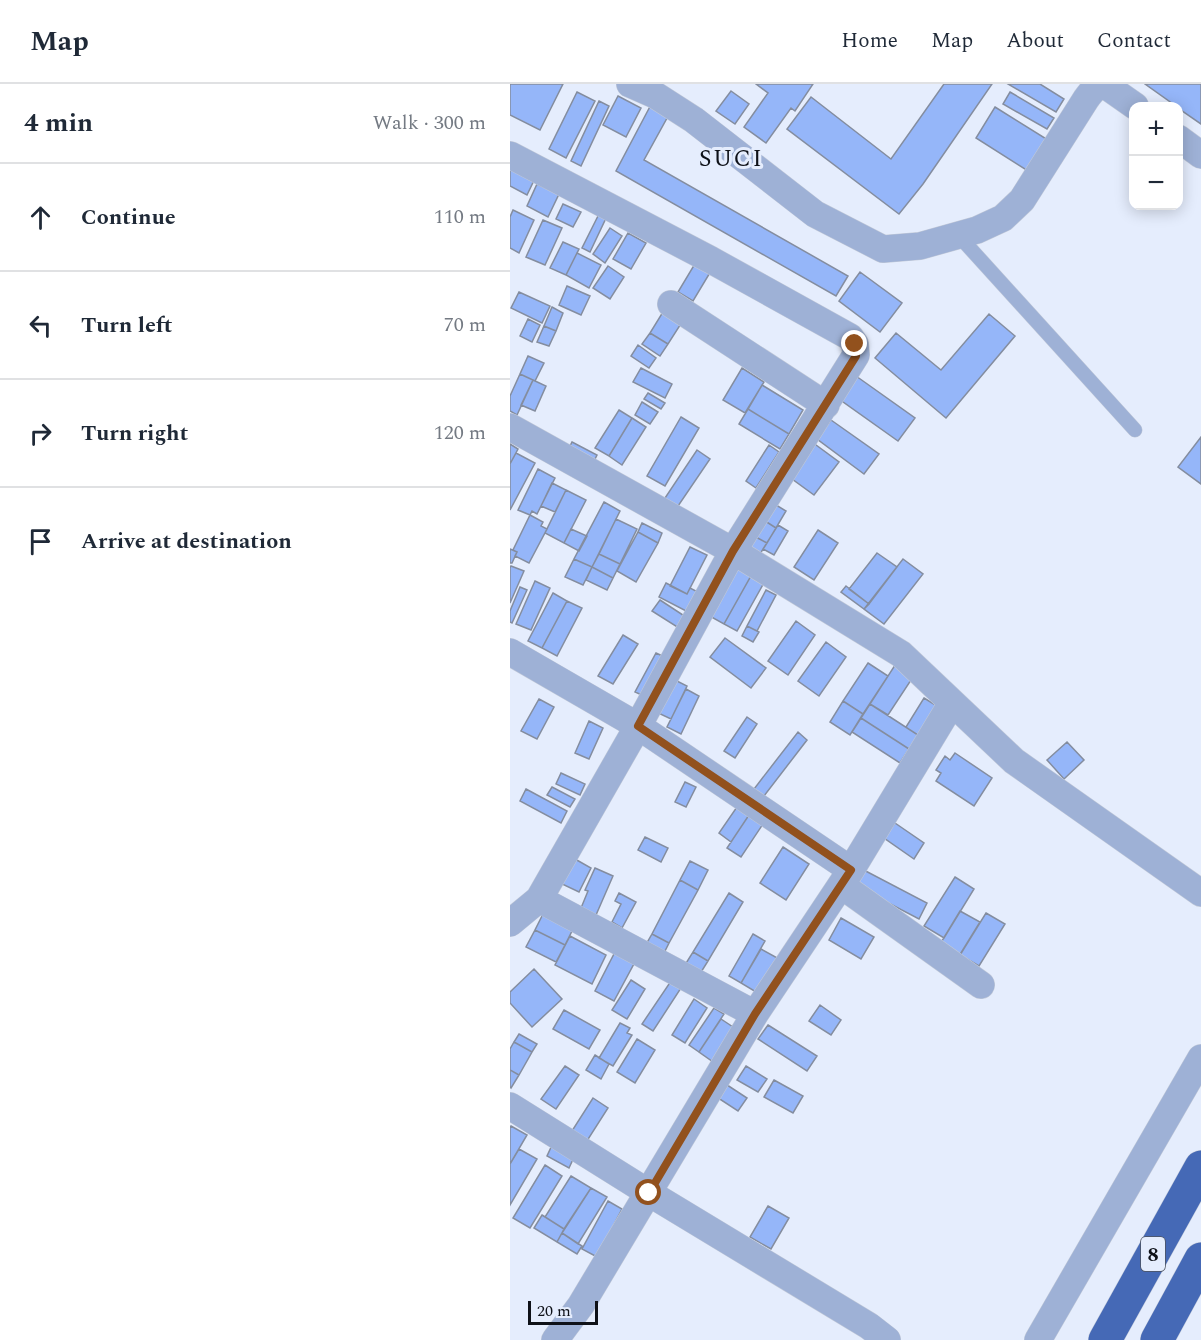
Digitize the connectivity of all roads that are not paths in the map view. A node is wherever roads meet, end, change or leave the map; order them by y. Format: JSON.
{"nodes":[{"id":1,"x":630,"y":84,"type":"edge"},
{"id":2,"x":1129,"y":102,"type":"edge"},
{"id":3,"x":1183,"y":141,"type":"edge"},
{"id":4,"x":510,"y":154,"type":"edge"},
{"id":5,"x":1201,"y":154,"type":"edge"},
{"id":6,"x":958,"y":235,"type":"junction"},
{"id":7,"x":671,"y":304,"type":"dead end"},
{"id":8,"x":826,"y":405,"type":"junction"},
{"id":9,"x":510,"y":427,"type":"edge"},
{"id":10,"x":1135,"y":430,"type":"dead end"},
{"id":11,"x":733,"y":551,"type":"junction"},
{"id":12,"x":510,"y":652,"type":"edge"},
{"id":13,"x":952,"y":703,"type":"junction"},
{"id":14,"x":638,"y":726,"type":"junction"},
{"id":15,"x":846,"y":878,"type":"junction"},
{"id":16,"x":1201,"y":893,"type":"edge"},
{"id":17,"x":539,"y":899,"type":"junction"},
{"id":18,"x":510,"y":923,"type":"edge"},
{"id":19,"x":981,"y":985,"type":"dead end"},
{"id":20,"x":755,"y":1014,"type":"junction"},
{"id":21,"x":1201,"y":1058,"type":"edge"},
{"id":22,"x":510,"y":1106,"type":"edge"},
{"id":23,"x":1201,"y":1167,"type":"edge"},
{"id":24,"x":649,"y":1193,"type":"junction"},
{"id":25,"x":1201,"y":1259,"type":"edge"},
{"id":26,"x":555,"y":1340,"type":"edge"},
{"id":27,"x":887,"y":1340,"type":"edge"},
{"id":28,"x":1038,"y":1340,"type":"edge"},
{"id":29,"x":1105,"y":1340,"type":"edge"},
{"id":30,"x":1157,"y":1340,"type":"edge"}],
"edges":[{"from":1,"to":6,"type":"street"},
{"from":2,"to":6,"type":"street"},
{"from":3,"to":5,"type":"street"},
{"from":4,"to":8,"type":"street"},
{"from":6,"to":10,"type":"lane"},
{"from":7,"to":8,"type":"street"},
{"from":8,"to":11,"type":"street"},
{"from":9,"to":11,"type":"street"},
{"from":11,"to":13,"type":"street"},
{"from":11,"to":14,"type":"street"},
{"from":12,"to":14,"type":"street"},
{"from":13,"to":15,"type":"street"},
{"from":13,"to":16,"type":"street"},
{"from":14,"to":15,"type":"street"},
{"from":14,"to":17,"type":"street"},
{"from":15,"to":19,"type":"street"},
{"from":15,"to":20,"type":"street"},
{"from":17,"to":18,"type":"street"},
{"from":17,"to":20,"type":"street"},
{"from":20,"to":24,"type":"street"},
{"from":21,"to":28,"type":"street"},
{"from":22,"to":24,"type":"street"},
{"from":23,"to":29,"type":"highway","number":"8"},
{"from":24,"to":26,"type":"street"},
{"from":24,"to":27,"type":"street"},
{"from":25,"to":30,"type":"highway","number":"8"}]}
